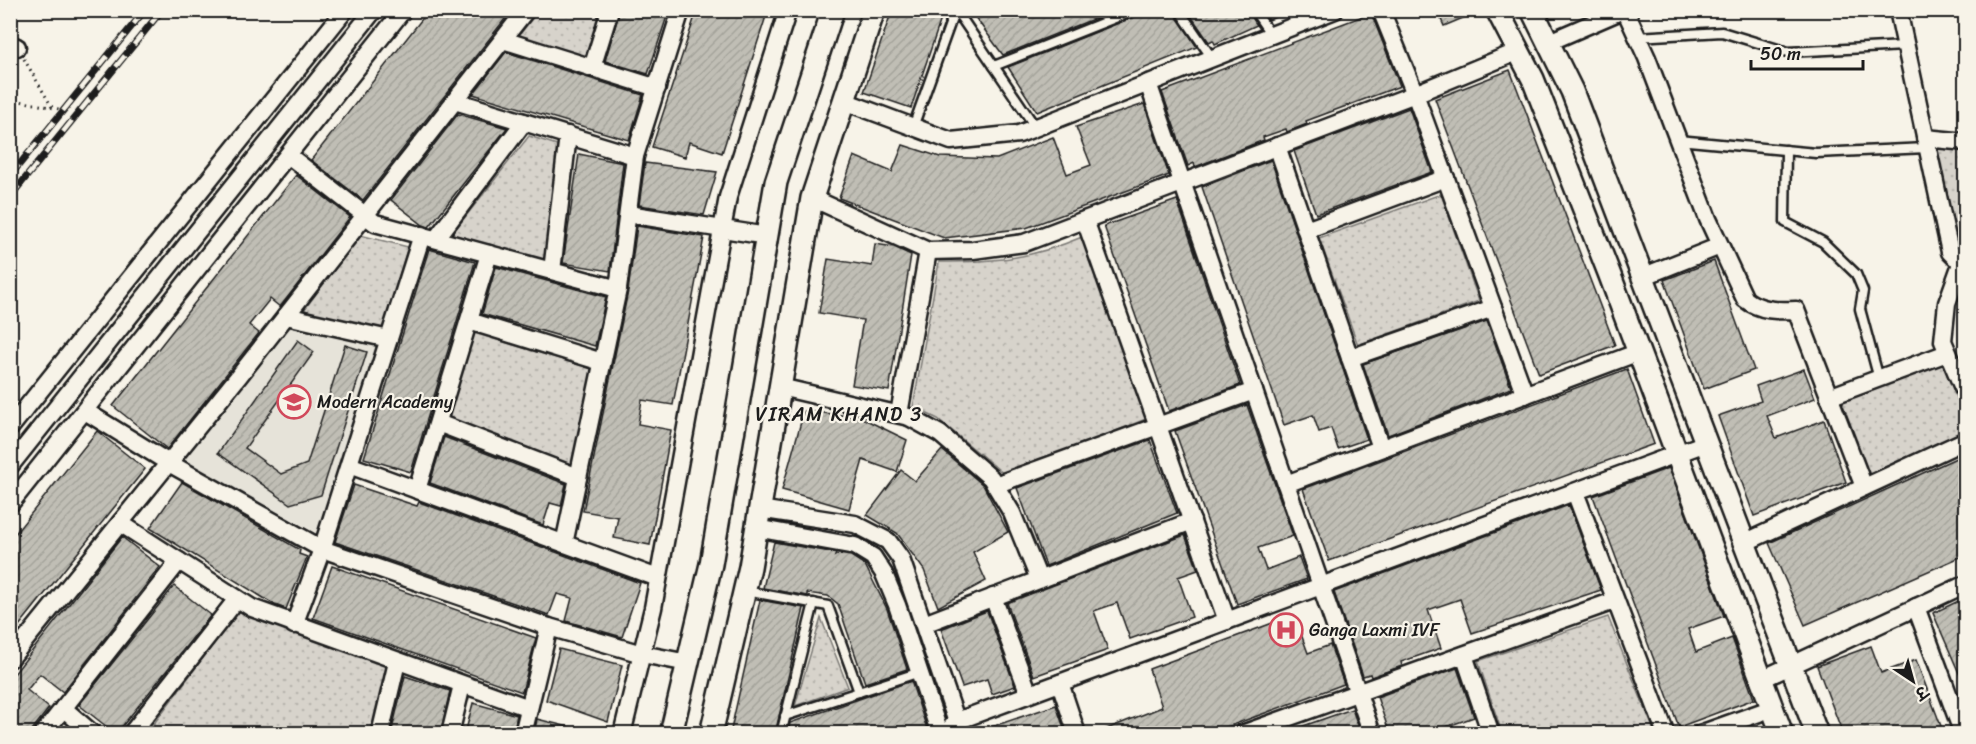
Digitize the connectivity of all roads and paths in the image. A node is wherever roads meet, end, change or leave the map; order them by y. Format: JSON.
{"nodes":[{"id":1,"x":345,"y":10,"type":"edge"},
{"id":2,"x":374,"y":10,"type":"edge"},
{"id":3,"x":403,"y":10,"type":"edge"},
{"id":4,"x":526,"y":10,"type":"edge"},
{"id":5,"x":610,"y":10,"type":"edge"},
{"id":6,"x":681,"y":10,"type":"edge"},
{"id":7,"x":788,"y":10,"type":"edge"},
{"id":8,"x":833,"y":10,"type":"edge"},
{"id":9,"x":874,"y":10,"type":"edge"},
{"id":10,"x":972,"y":10,"type":"edge"},
{"id":11,"x":1135,"y":10,"type":"edge"},
{"id":12,"x":1179,"y":10,"type":"edge"},
{"id":13,"x":1254,"y":10,"type":"edge"},
{"id":14,"x":1335,"y":10,"type":"edge"},
{"id":15,"x":1381,"y":10,"type":"edge"},
{"id":16,"x":1497,"y":10,"type":"edge"},
{"id":17,"x":1532,"y":10,"type":"edge"},
{"id":18,"x":1624,"y":10,"type":"edge"},
{"id":19,"x":1898,"y":10,"type":"edge"},
{"id":20,"x":957,"y":12,"type":"edge"},
{"id":21,"x":1271,"y":34,"type":"junction"},
{"id":22,"x":1637,"y":37,"type":"junction"},
{"id":23,"x":503,"y":40,"type":"junction"},
{"id":24,"x":1549,"y":42,"type":"junction"},
{"id":25,"x":14,"y":46,"type":"edge"},
{"id":26,"x":1905,"y":46,"type":"junction"},
{"id":27,"x":1519,"y":51,"type":"junction"},
{"id":28,"x":1212,"y":58,"type":"junction"},
{"id":29,"x":994,"y":66,"type":"junction"},
{"id":30,"x":592,"y":68,"type":"junction"},
{"id":31,"x":1148,"y":83,"type":"junction"},
{"id":32,"x":657,"y":88,"type":"junction"},
{"id":33,"x":1415,"y":94,"type":"junction"},
{"id":34,"x":10,"y":99,"type":"edge"},
{"id":35,"x":455,"y":101,"type":"junction"},
{"id":36,"x":844,"y":102,"type":"junction"},
{"id":37,"x":52,"y":107,"type":"junction"},
{"id":38,"x":59,"y":110,"type":"dead end"},
{"id":39,"x":524,"y":122,"type":"junction"},
{"id":40,"x":913,"y":127,"type":"junction"},
{"id":41,"x":1036,"y":128,"type":"junction"},
{"id":42,"x":568,"y":135,"type":"junction"},
{"id":43,"x":1678,"y":140,"type":"junction"},
{"id":44,"x":1965,"y":142,"type":"edge"},
{"id":45,"x":1926,"y":143,"type":"junction"},
{"id":46,"x":1277,"y":146,"type":"junction"},
{"id":47,"x":1786,"y":150,"type":"junction"},
{"id":48,"x":288,"y":155,"type":"junction"},
{"id":49,"x":635,"y":156,"type":"junction"},
{"id":50,"x":1446,"y":178,"type":"junction"},
{"id":51,"x":1182,"y":183,"type":"junction"},
{"id":52,"x":812,"y":198,"type":"junction"},
{"id":53,"x":627,"y":214,"type":"junction"},
{"id":54,"x":365,"y":215,"type":"junction"},
{"id":55,"x":1085,"y":220,"type":"junction"},
{"id":56,"x":723,"y":228,"type":"junction"},
{"id":57,"x":1306,"y":230,"type":"junction"},
{"id":58,"x":767,"y":236,"type":"junction"},
{"id":59,"x":429,"y":237,"type":"junction"},
{"id":60,"x":1720,"y":246,"type":"junction"},
{"id":61,"x":928,"y":251,"type":"junction"},
{"id":62,"x":489,"y":254,"type":"junction"},
{"id":63,"x":1963,"y":256,"type":"edge"},
{"id":64,"x":552,"y":271,"type":"junction"},
{"id":65,"x":1642,"y":277,"type":"junction"},
{"id":66,"x":618,"y":289,"type":"junction"},
{"id":67,"x":1494,"y":308,"type":"junction"},
{"id":68,"x":286,"y":316,"type":"junction"},
{"id":69,"x":469,"y":321,"type":"junction"},
{"id":70,"x":389,"y":339,"type":"junction"},
{"id":71,"x":1639,"y":352,"type":"junction"},
{"id":72,"x":1947,"y":353,"type":"junction"},
{"id":73,"x":1350,"y":358,"type":"junction"},
{"id":74,"x":602,"y":362,"type":"junction"},
{"id":75,"x":1879,"y":380,"type":"junction"},
{"id":76,"x":780,"y":387,"type":"junction"},
{"id":77,"x":1254,"y":391,"type":"junction"},
{"id":78,"x":1525,"y":395,"type":"junction"},
{"id":79,"x":1965,"y":395,"type":"edge"},
{"id":80,"x":1830,"y":397,"type":"junction"},
{"id":81,"x":85,"y":411,"type":"junction"},
{"id":82,"x":899,"y":414,"type":"junction"},
{"id":83,"x":438,"y":423,"type":"junction"},
{"id":84,"x":1158,"y":426,"type":"junction"},
{"id":85,"x":10,"y":428,"type":"edge"},
{"id":86,"x":1965,"y":440,"type":"edge"},
{"id":87,"x":1706,"y":443,"type":"junction"},
{"id":88,"x":1381,"y":448,"type":"junction"},
{"id":89,"x":1677,"y":454,"type":"junction"},
{"id":90,"x":169,"y":463,"type":"junction"},
{"id":91,"x":349,"y":465,"type":"junction"},
{"id":92,"x":10,"y":466,"type":"edge"},
{"id":93,"x":578,"y":477,"type":"junction"},
{"id":94,"x":1286,"y":484,"type":"junction"},
{"id":95,"x":995,"y":485,"type":"junction"},
{"id":96,"x":1864,"y":487,"type":"junction"},
{"id":97,"x":417,"y":490,"type":"junction"},
{"id":98,"x":1575,"y":492,"type":"junction"},
{"id":99,"x":10,"y":504,"type":"edge"},
{"id":100,"x":758,"y":518,"type":"junction"},
{"id":101,"x":1192,"y":521,"type":"junction"},
{"id":102,"x":120,"y":523,"type":"junction"},
{"id":103,"x":1744,"y":543,"type":"junction"},
{"id":104,"x":564,"y":544,"type":"junction"},
{"id":105,"x":322,"y":549,"type":"junction"},
{"id":106,"x":179,"y":561,"type":"junction"},
{"id":107,"x":658,"y":578,"type":"junction"},
{"id":108,"x":1040,"y":579,"type":"junction"},
{"id":109,"x":1965,"y":584,"type":"edge"},
{"id":110,"x":1321,"y":586,"type":"junction"},
{"id":111,"x":744,"y":591,"type":"junction"},
{"id":112,"x":993,"y":597,"type":"junction"},
{"id":113,"x":237,"y":599,"type":"junction"},
{"id":114,"x":1614,"y":601,"type":"junction"},
{"id":115,"x":814,"y":603,"type":"junction"},
{"id":116,"x":1916,"y":607,"type":"junction"},
{"id":117,"x":1227,"y":621,"type":"junction"},
{"id":118,"x":924,"y":624,"type":"junction"},
{"id":119,"x":294,"y":625,"type":"junction"},
{"id":120,"x":549,"y":627,"type":"junction"},
{"id":121,"x":642,"y":654,"type":"junction"},
{"id":122,"x":1464,"y":655,"type":"junction"},
{"id":123,"x":10,"y":659,"type":"edge"},
{"id":124,"x":397,"y":662,"type":"junction"},
{"id":125,"x":688,"y":663,"type":"junction"},
{"id":126,"x":1791,"y":665,"type":"junction"},
{"id":127,"x":920,"y":672,"type":"junction"},
{"id":128,"x":1762,"y":679,"type":"junction"},
{"id":129,"x":1060,"y":683,"type":"junction"},
{"id":130,"x":462,"y":685,"type":"junction"},
{"id":131,"x":859,"y":692,"type":"junction"},
{"id":132,"x":1358,"y":692,"type":"junction"},
{"id":133,"x":1029,"y":694,"type":"junction"},
{"id":134,"x":63,"y":708,"type":"junction"},
{"id":135,"x":529,"y":708,"type":"junction"},
{"id":136,"x":1773,"y":708,"type":"junction"},
{"id":137,"x":785,"y":716,"type":"junction"},
{"id":138,"x":1963,"y":726,"type":"edge"},
{"id":139,"x":959,"y":727,"type":"edge"},
{"id":140,"x":1250,"y":732,"type":"edge"},
{"id":141,"x":43,"y":734,"type":"edge"},
{"id":142,"x":93,"y":734,"type":"edge"},
{"id":143,"x":131,"y":734,"type":"edge"},
{"id":144,"x":380,"y":734,"type":"edge"},
{"id":145,"x":450,"y":734,"type":"edge"},
{"id":146,"x":523,"y":734,"type":"edge"},
{"id":147,"x":622,"y":734,"type":"edge"},
{"id":148,"x":671,"y":734,"type":"edge"},
{"id":149,"x":711,"y":734,"type":"edge"},
{"id":150,"x":781,"y":734,"type":"edge"},
{"id":151,"x":940,"y":734,"type":"edge"},
{"id":152,"x":945,"y":734,"type":"edge"},
{"id":153,"x":1077,"y":734,"type":"edge"},
{"id":154,"x":1372,"y":734,"type":"edge"},
{"id":155,"x":1491,"y":734,"type":"edge"},
{"id":156,"x":1666,"y":734,"type":"edge"},
{"id":157,"x":1700,"y":734,"type":"edge"},
{"id":158,"x":1782,"y":734,"type":"edge"},
{"id":159,"x":1817,"y":734,"type":"edge"}],
"edges":[{"from":1,"to":85,"type":"street"},
{"from":2,"to":92,"type":"street"},
{"from":3,"to":48,"type":"street"},
{"from":4,"to":23,"type":"street"},
{"from":5,"to":30,"type":"street"},
{"from":6,"to":32,"type":"street"},
{"from":7,"to":56,"type":"street"},
{"from":8,"to":58,"type":"street"},
{"from":9,"to":36,"type":"street"},
{"from":10,"to":20,"type":"lane"},
{"from":11,"to":29,"type":"lane"},
{"from":12,"to":28,"type":"lane"},
{"from":13,"to":21,"type":"lane"},
{"from":14,"to":21,"type":"street"},
{"from":15,"to":33,"type":"street"},
{"from":16,"to":27,"type":"street"},
{"from":17,"to":24,"type":"street"},
{"from":18,"to":22,"type":"street"},
{"from":18,"to":24,"type":"street"},
{"from":19,"to":26,"type":"street"},
{"from":20,"to":29,"type":"lane"},
{"from":20,"to":40,"type":"lane"},
{"from":21,"to":28,"type":"street"},
{"from":22,"to":26,"type":"lane"},
{"from":22,"to":43,"type":"street"},
{"from":23,"to":30,"type":"street"},
{"from":23,"to":35,"type":"street"},
{"from":24,"to":65,"type":"street"},
{"from":25,"to":37,"type":"path"},
{"from":26,"to":45,"type":"street"},
{"from":27,"to":33,"type":"street"},
{"from":27,"to":71,"type":"street"},
{"from":28,"to":31,"type":"street"},
{"from":29,"to":41,"type":"lane"},
{"from":30,"to":32,"type":"street"},
{"from":31,"to":41,"type":"street"},
{"from":31,"to":51,"type":"street"},
{"from":32,"to":49,"type":"street"},
{"from":33,"to":46,"type":"street"},
{"from":33,"to":50,"type":"street"},
{"from":34,"to":37,"type":"path"},
{"from":35,"to":39,"type":"street"},
{"from":35,"to":54,"type":"street"},
{"from":36,"to":40,"type":"street"},
{"from":36,"to":52,"type":"street"},
{"from":37,"to":38,"type":"path"},
{"from":39,"to":42,"type":"street"},
{"from":39,"to":59,"type":"street"},
{"from":40,"to":41,"type":"street"},
{"from":42,"to":49,"type":"street"},
{"from":42,"to":64,"type":"street"},
{"from":43,"to":47,"type":"lane"},
{"from":43,"to":60,"type":"street"},
{"from":44,"to":45,"type":"street"},
{"from":45,"to":47,"type":"lane"},
{"from":45,"to":63,"type":"street"},
{"from":46,"to":51,"type":"street"},
{"from":46,"to":57,"type":"street"},
{"from":47,"to":75,"type":"lane"},
{"from":48,"to":54,"type":"street"},
{"from":48,"to":81,"type":"street"},
{"from":49,"to":53,"type":"street"},
{"from":50,"to":57,"type":"street"},
{"from":50,"to":67,"type":"street"},
{"from":51,"to":55,"type":"street"},
{"from":51,"to":77,"type":"street"},
{"from":52,"to":61,"type":"street"},
{"from":52,"to":76,"type":"street"},
{"from":53,"to":56,"type":"street"},
{"from":53,"to":66,"type":"street"},
{"from":54,"to":59,"type":"street"},
{"from":54,"to":68,"type":"street"},
{"from":55,"to":61,"type":"street"},
{"from":55,"to":84,"type":"street"},
{"from":56,"to":58,"type":"street"},
{"from":56,"to":107,"type":"street"},
{"from":57,"to":73,"type":"street"},
{"from":58,"to":125,"type":"street"},
{"from":59,"to":62,"type":"street"},
{"from":59,"to":70,"type":"street"},
{"from":60,"to":65,"type":"street"},
{"from":60,"to":80,"type":"street"},
{"from":61,"to":82,"type":"street"},
{"from":62,"to":64,"type":"street"},
{"from":62,"to":69,"type":"street"},
{"from":63,"to":72,"type":"street"},
{"from":64,"to":66,"type":"street"},
{"from":65,"to":87,"type":"street"},
{"from":66,"to":74,"type":"street"},
{"from":67,"to":73,"type":"street"},
{"from":67,"to":78,"type":"street"},
{"from":68,"to":70,"type":"street"},
{"from":68,"to":90,"type":"street"},
{"from":69,"to":74,"type":"street"},
{"from":69,"to":83,"type":"street"},
{"from":70,"to":91,"type":"street"},
{"from":71,"to":78,"type":"street"},
{"from":71,"to":89,"type":"street"},
{"from":72,"to":75,"type":"street"},
{"from":72,"to":79,"type":"street"},
{"from":73,"to":88,"type":"street"},
{"from":74,"to":93,"type":"street"},
{"from":75,"to":80,"type":"street"},
{"from":76,"to":82,"type":"street"},
{"from":76,"to":100,"type":"street"},
{"from":77,"to":84,"type":"street"},
{"from":77,"to":94,"type":"street"},
{"from":78,"to":88,"type":"street"},
{"from":80,"to":96,"type":"street"},
{"from":81,"to":90,"type":"street"},
{"from":81,"to":99,"type":"street"},
{"from":82,"to":95,"type":"street"},
{"from":83,"to":93,"type":"street"},
{"from":83,"to":97,"type":"street"},
{"from":84,"to":95,"type":"street"},
{"from":84,"to":101,"type":"street"},
{"from":86,"to":96,"type":"street"},
{"from":87,"to":89,"type":"street"},
{"from":87,"to":103,"type":"street"},
{"from":88,"to":94,"type":"street"},
{"from":89,"to":98,"type":"street"},
{"from":89,"to":128,"type":"street"},
{"from":90,"to":102,"type":"street"},
{"from":90,"to":105,"type":"street"},
{"from":91,"to":97,"type":"street"},
{"from":91,"to":105,"type":"street"},
{"from":93,"to":104,"type":"street"},
{"from":94,"to":110,"type":"street"},
{"from":95,"to":108,"type":"street"},
{"from":96,"to":103,"type":"street"},
{"from":97,"to":104,"type":"street"},
{"from":98,"to":110,"type":"street"},
{"from":98,"to":114,"type":"street"},
{"from":100,"to":111,"type":"street"},
{"from":100,"to":118,"type":"street"},
{"from":100,"to":127,"type":"street"},
{"from":101,"to":108,"type":"street"},
{"from":101,"to":117,"type":"street"},
{"from":102,"to":106,"type":"street"},
{"from":102,"to":123,"type":"street"},
{"from":103,"to":126,"type":"street"},
{"from":104,"to":107,"type":"street"},
{"from":105,"to":119,"type":"street"},
{"from":105,"to":120,"type":"street"},
{"from":106,"to":113,"type":"street"},
{"from":106,"to":134,"type":"street"},
{"from":107,"to":121,"type":"street"},
{"from":108,"to":112,"type":"street"},
{"from":109,"to":116,"type":"street"},
{"from":110,"to":117,"type":"street"},
{"from":110,"to":132,"type":"street"},
{"from":111,"to":115,"type":"lane"},
{"from":111,"to":149,"type":"street"},
{"from":112,"to":118,"type":"street"},
{"from":112,"to":133,"type":"street"},
{"from":113,"to":119,"type":"street"},
{"from":113,"to":143,"type":"street"},
{"from":114,"to":122,"type":"street"},
{"from":114,"to":156,"type":"street"},
{"from":115,"to":131,"type":"lane"},
{"from":115,"to":137,"type":"lane"},
{"from":116,"to":126,"type":"street"},
{"from":116,"to":138,"type":"street"},
{"from":117,"to":129,"type":"street"},
{"from":118,"to":139,"type":"street"},
{"from":119,"to":124,"type":"street"},
{"from":120,"to":121,"type":"street"},
{"from":120,"to":135,"type":"street"},
{"from":121,"to":125,"type":"street"},
{"from":121,"to":147,"type":"street"},
{"from":122,"to":132,"type":"street"},
{"from":122,"to":155,"type":"street"},
{"from":124,"to":130,"type":"street"},
{"from":124,"to":144,"type":"street"},
{"from":125,"to":148,"type":"street"},
{"from":126,"to":128,"type":"street"},
{"from":126,"to":159,"type":"street"},
{"from":127,"to":131,"type":"lane"},
{"from":127,"to":151,"type":"street"},
{"from":128,"to":136,"type":"street"},
{"from":129,"to":133,"type":"street"},
{"from":129,"to":153,"type":"street"},
{"from":130,"to":135,"type":"street"},
{"from":130,"to":145,"type":"street"},
{"from":131,"to":137,"type":"lane"},
{"from":132,"to":140,"type":"street"},
{"from":132,"to":154,"type":"street"},
{"from":133,"to":139,"type":"street"},
{"from":134,"to":141,"type":"street"},
{"from":134,"to":142,"type":"street"},
{"from":135,"to":146,"type":"street"},
{"from":136,"to":157,"type":"street"},
{"from":136,"to":158,"type":"street"},
{"from":137,"to":150,"type":"lane"},
{"from":139,"to":152,"type":"street"}]}
